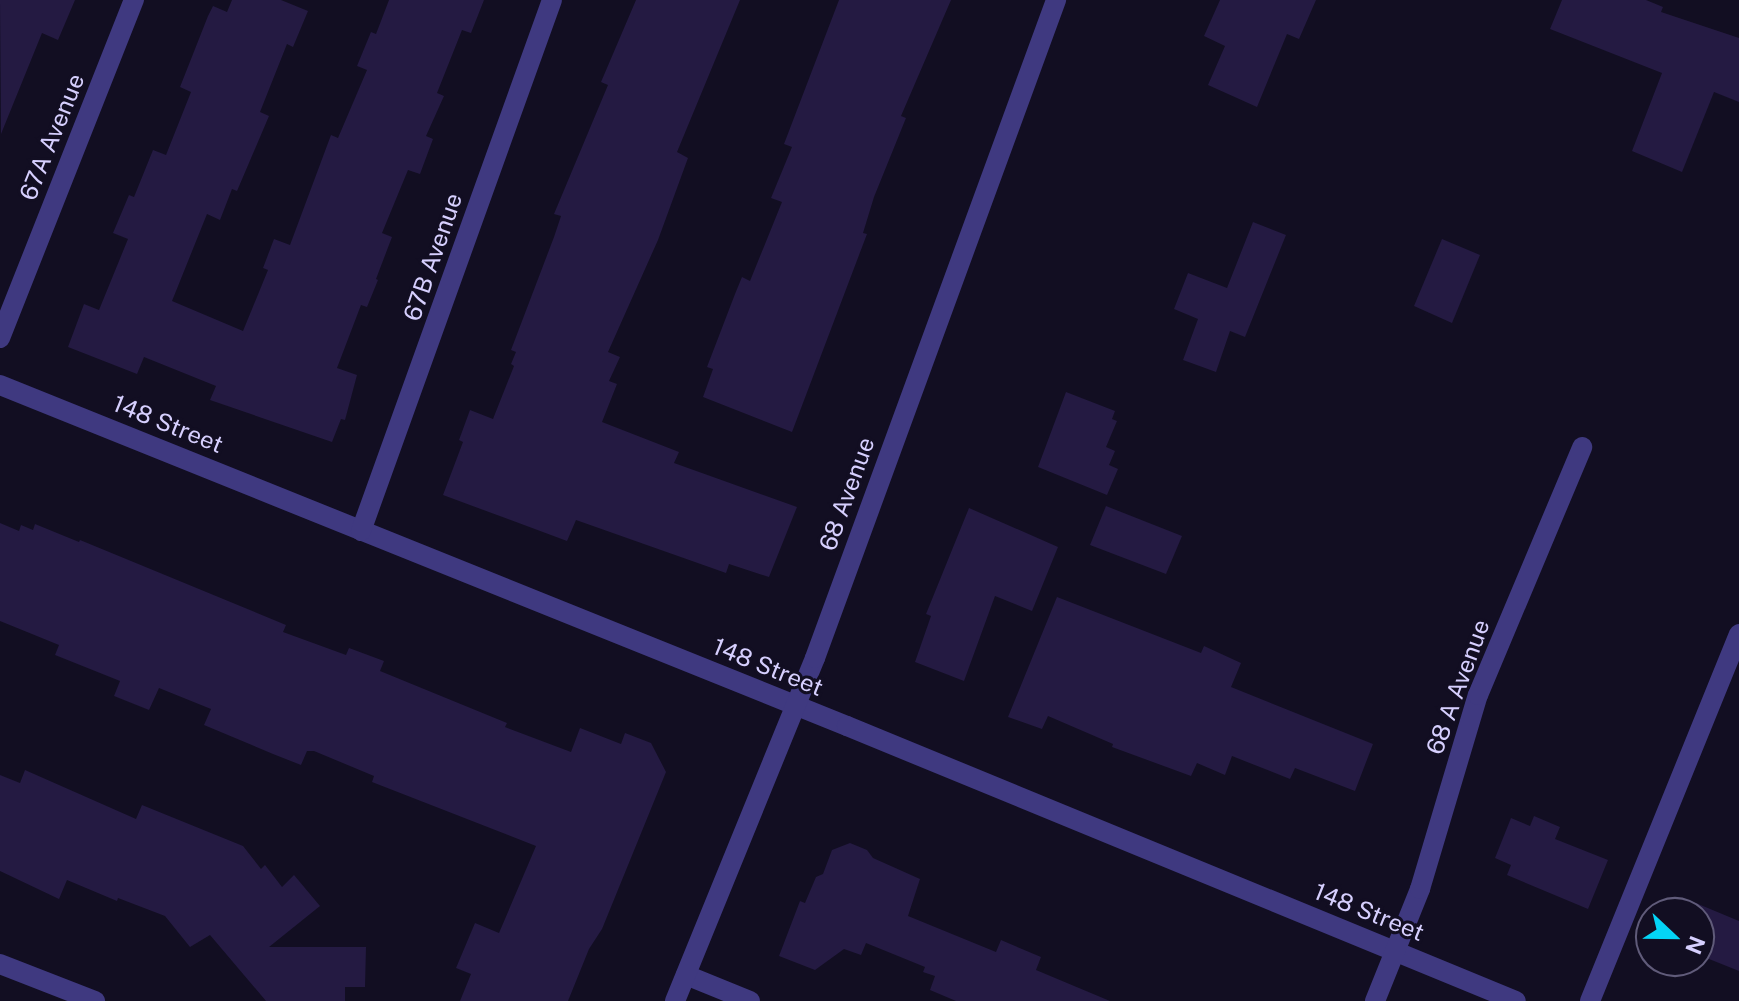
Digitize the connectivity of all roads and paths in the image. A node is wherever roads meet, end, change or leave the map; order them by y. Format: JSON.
{"nodes":[{"id":1,"x":134,"y":0,"type":"edge"},
{"id":2,"x":552,"y":0,"type":"edge"},
{"id":3,"x":1056,"y":0,"type":"edge"},
{"id":4,"x":0,"y":338,"type":"edge"},
{"id":5,"x":0,"y":385,"type":"edge"},
{"id":6,"x":1582,"y":447,"type":"dead end"},
{"id":7,"x":361,"y":531,"type":"junction"},
{"id":8,"x":1739,"y":634,"type":"edge"},
{"id":9,"x":796,"y":706,"type":"junction"},
{"id":10,"x":1396,"y":951,"type":"junction"},
{"id":11,"x":0,"y":964,"type":"edge"},
{"id":12,"x":686,"y":975,"type":"junction"},
{"id":13,"x":95,"y":1000,"type":"edge"},
{"id":14,"x":675,"y":1001,"type":"edge"},
{"id":15,"x":750,"y":1001,"type":"edge"},
{"id":16,"x":1375,"y":1001,"type":"edge"},
{"id":17,"x":1516,"y":1001,"type":"edge"},
{"id":18,"x":1590,"y":1001,"type":"edge"}],
"edges":[{"from":1,"to":4,"type":"street","name":"67A Avenue"},
{"from":2,"to":7,"type":"street","name":"67B Avenue"},
{"from":3,"to":9,"type":"street","name":"68 Avenue"},
{"from":5,"to":7,"type":"street","name":"148 Street"},
{"from":6,"to":10,"type":"street","name":"68 A Avenue"},
{"from":7,"to":9,"type":"street","name":"148 Street"},
{"from":8,"to":18,"type":"street"},
{"from":9,"to":10,"type":"street","name":"148 Street"},
{"from":9,"to":12,"type":"street","name":"68 Avenue"},
{"from":10,"to":16,"type":"street","name":"68 A Avenue"},
{"from":10,"to":17,"type":"street","name":"148 Street"},
{"from":11,"to":13,"type":"street"},
{"from":12,"to":14,"type":"street","name":"68 Avenue"},
{"from":12,"to":15,"type":"street"}]}
